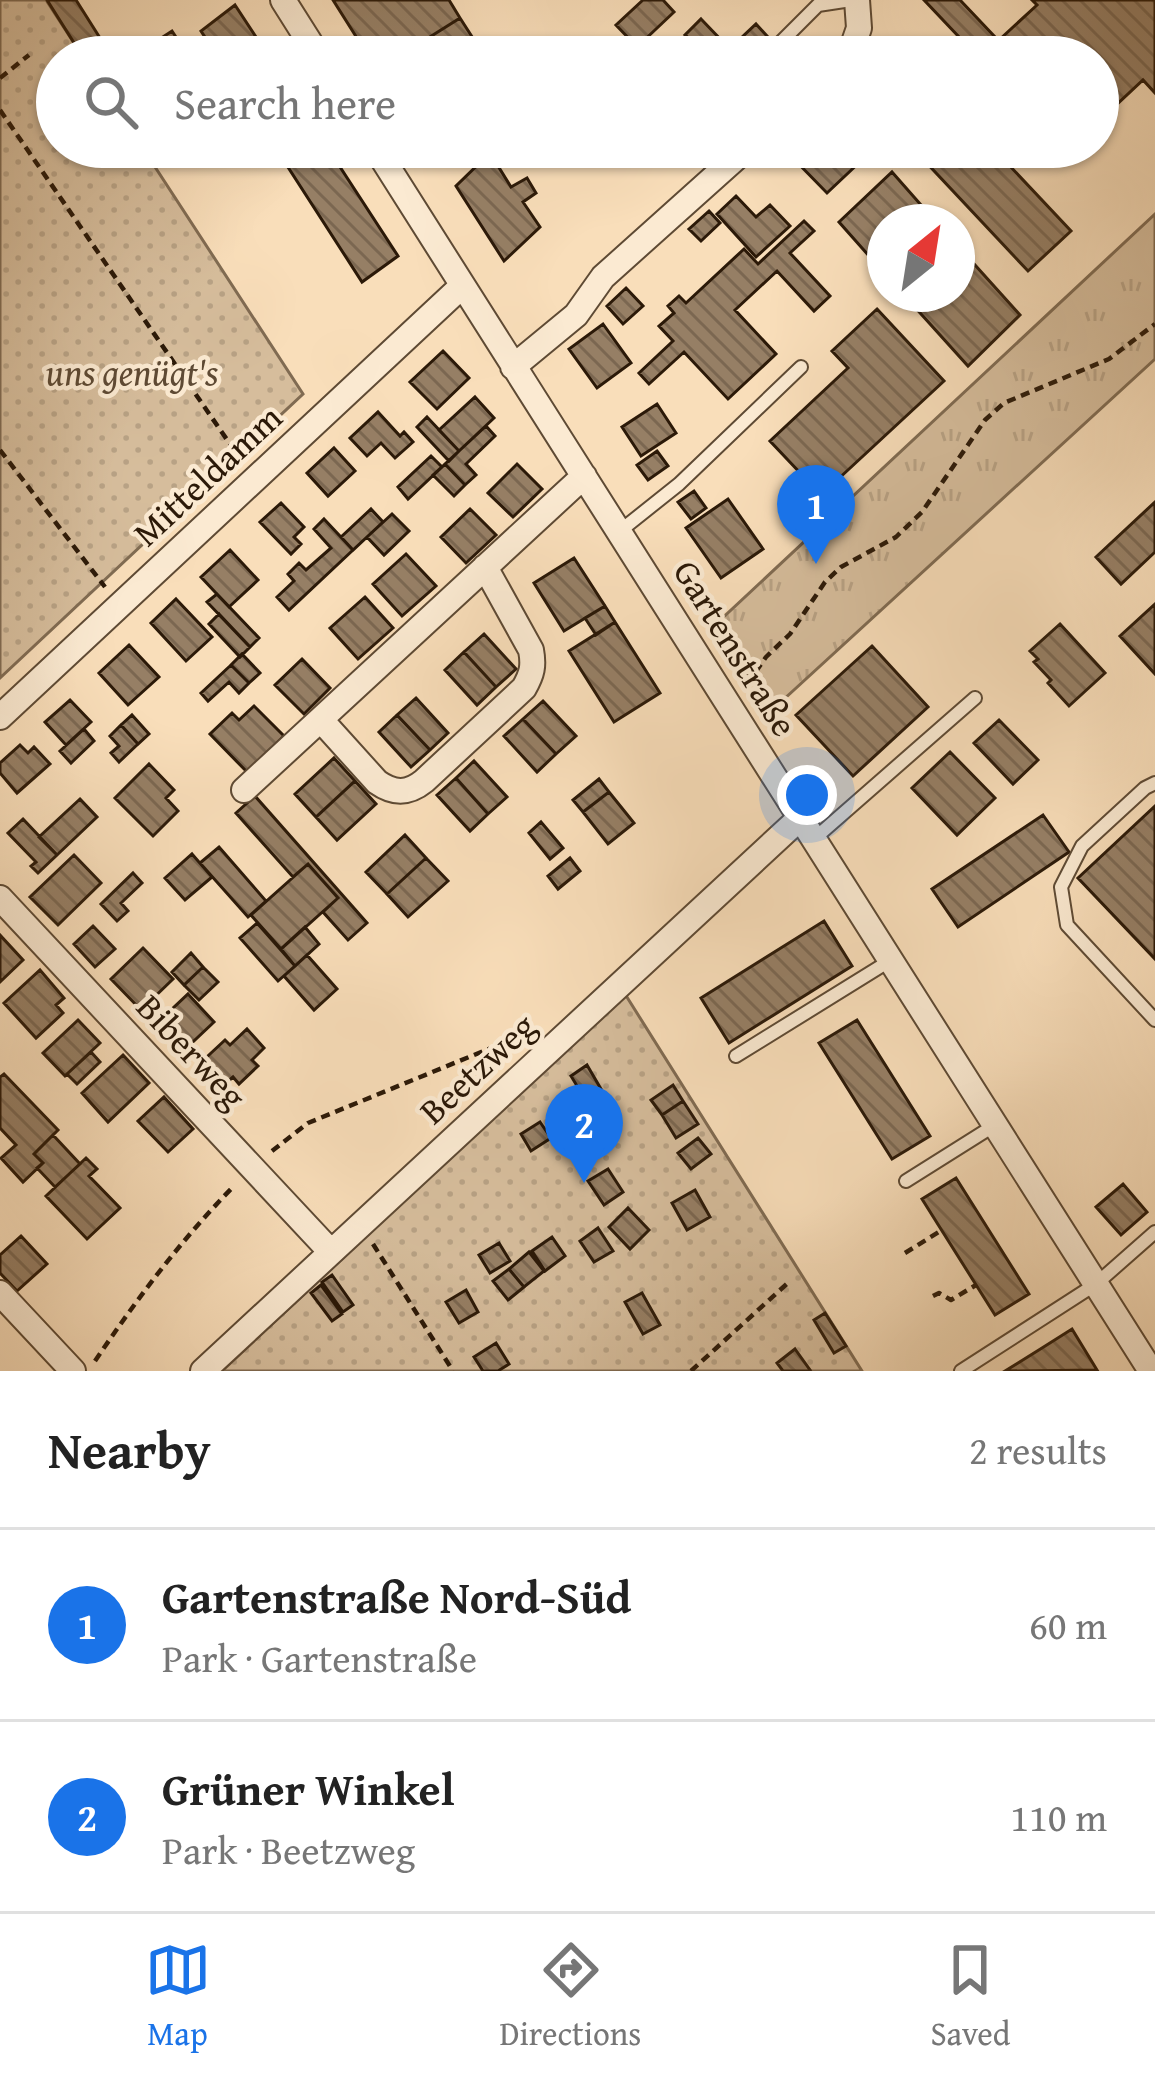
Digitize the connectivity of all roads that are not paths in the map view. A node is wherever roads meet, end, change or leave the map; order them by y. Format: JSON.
{"nodes":[{"id":1,"x":283,"y":0,"type":"edge"},
{"id":2,"x":854,"y":0,"type":"edge"},
{"id":3,"x":306,"y":36,"type":"edge"},
{"id":4,"x":788,"y":36,"type":"edge"},
{"id":5,"x":857,"y":36,"type":"edge"},
{"id":6,"x":388,"y":168,"type":"edge"},
{"id":7,"x":725,"y":168,"type":"edge"},
{"id":8,"x":462,"y":286,"type":"junction"},
{"id":9,"x":513,"y":367,"type":"junction"},
{"id":10,"x":801,"y":367,"type":"dead end"},
{"id":11,"x":584,"y":476,"type":"junction"},
{"id":12,"x":619,"y":532,"type":"junction"},
{"id":13,"x":484,"y":567,"type":"junction"},
{"id":14,"x":975,"y":698,"type":"dead end"},
{"id":15,"x":0,"y":717,"type":"edge"},
{"id":16,"x":321,"y":720,"type":"junction"},
{"id":17,"x":1155,"y":783,"type":"edge"},
{"id":18,"x":244,"y":790,"type":"dead end"},
{"id":19,"x":807,"y":828,"type":"junction"},
{"id":20,"x":0,"y":898,"type":"edge"},
{"id":21,"x":890,"y":960,"type":"junction"},
{"id":22,"x":1155,"y":1020,"type":"edge"},
{"id":23,"x":736,"y":1056,"type":"dead end"},
{"id":24,"x":996,"y":1124,"type":"junction"},
{"id":25,"x":907,"y":1181,"type":"dead end"},
{"id":26,"x":1155,"y":1232,"type":"edge"},
{"id":27,"x":331,"y":1252,"type":"junction"},
{"id":28,"x":1096,"y":1284,"type":"junction"},
{"id":29,"x":0,"y":1293,"type":"edge"},
{"id":30,"x":74,"y":1371,"type":"edge"},
{"id":31,"x":203,"y":1371,"type":"edge"},
{"id":32,"x":961,"y":1371,"type":"edge"},
{"id":33,"x":1151,"y":1371,"type":"edge"}],
"edges":[{"from":1,"to":3,"type":"street"},
{"from":2,"to":4,"type":"lane"},
{"from":2,"to":5,"type":"street"},
{"from":6,"to":8,"type":"street","name":"Gartenstraße"},
{"from":7,"to":9,"type":"street"},
{"from":8,"to":9,"type":"street","name":"Gartenstraße"},
{"from":8,"to":15,"type":"street","name":"Mitteldamm"},
{"from":9,"to":11,"type":"street","name":"Gartenstraße"},
{"from":10,"to":12,"type":"lane"},
{"from":11,"to":12,"type":"street","name":"Gartenstraße"},
{"from":11,"to":13,"type":"street"},
{"from":12,"to":19,"type":"street","name":"Gartenstraße"},
{"from":13,"to":16,"type":"street"},
{"from":13,"to":16,"type":"street"},
{"from":14,"to":19,"type":"lane"},
{"from":16,"to":18,"type":"street"},
{"from":17,"to":22,"type":"lane"},
{"from":19,"to":21,"type":"street","name":"Gartenstraße"},
{"from":19,"to":27,"type":"street","name":"Beetzweg"},
{"from":20,"to":27,"type":"street","name":"Biberweg"},
{"from":21,"to":23,"type":"lane"},
{"from":21,"to":24,"type":"street","name":"Gartenstraße"},
{"from":24,"to":25,"type":"lane"},
{"from":24,"to":28,"type":"street","name":"Gartenstraße"},
{"from":26,"to":28,"type":"lane"},
{"from":27,"to":31,"type":"street","name":"Beetzweg"},
{"from":28,"to":32,"type":"lane"},
{"from":28,"to":33,"type":"street","name":"Gartenstraße"},
{"from":29,"to":30,"type":"street"}]}
